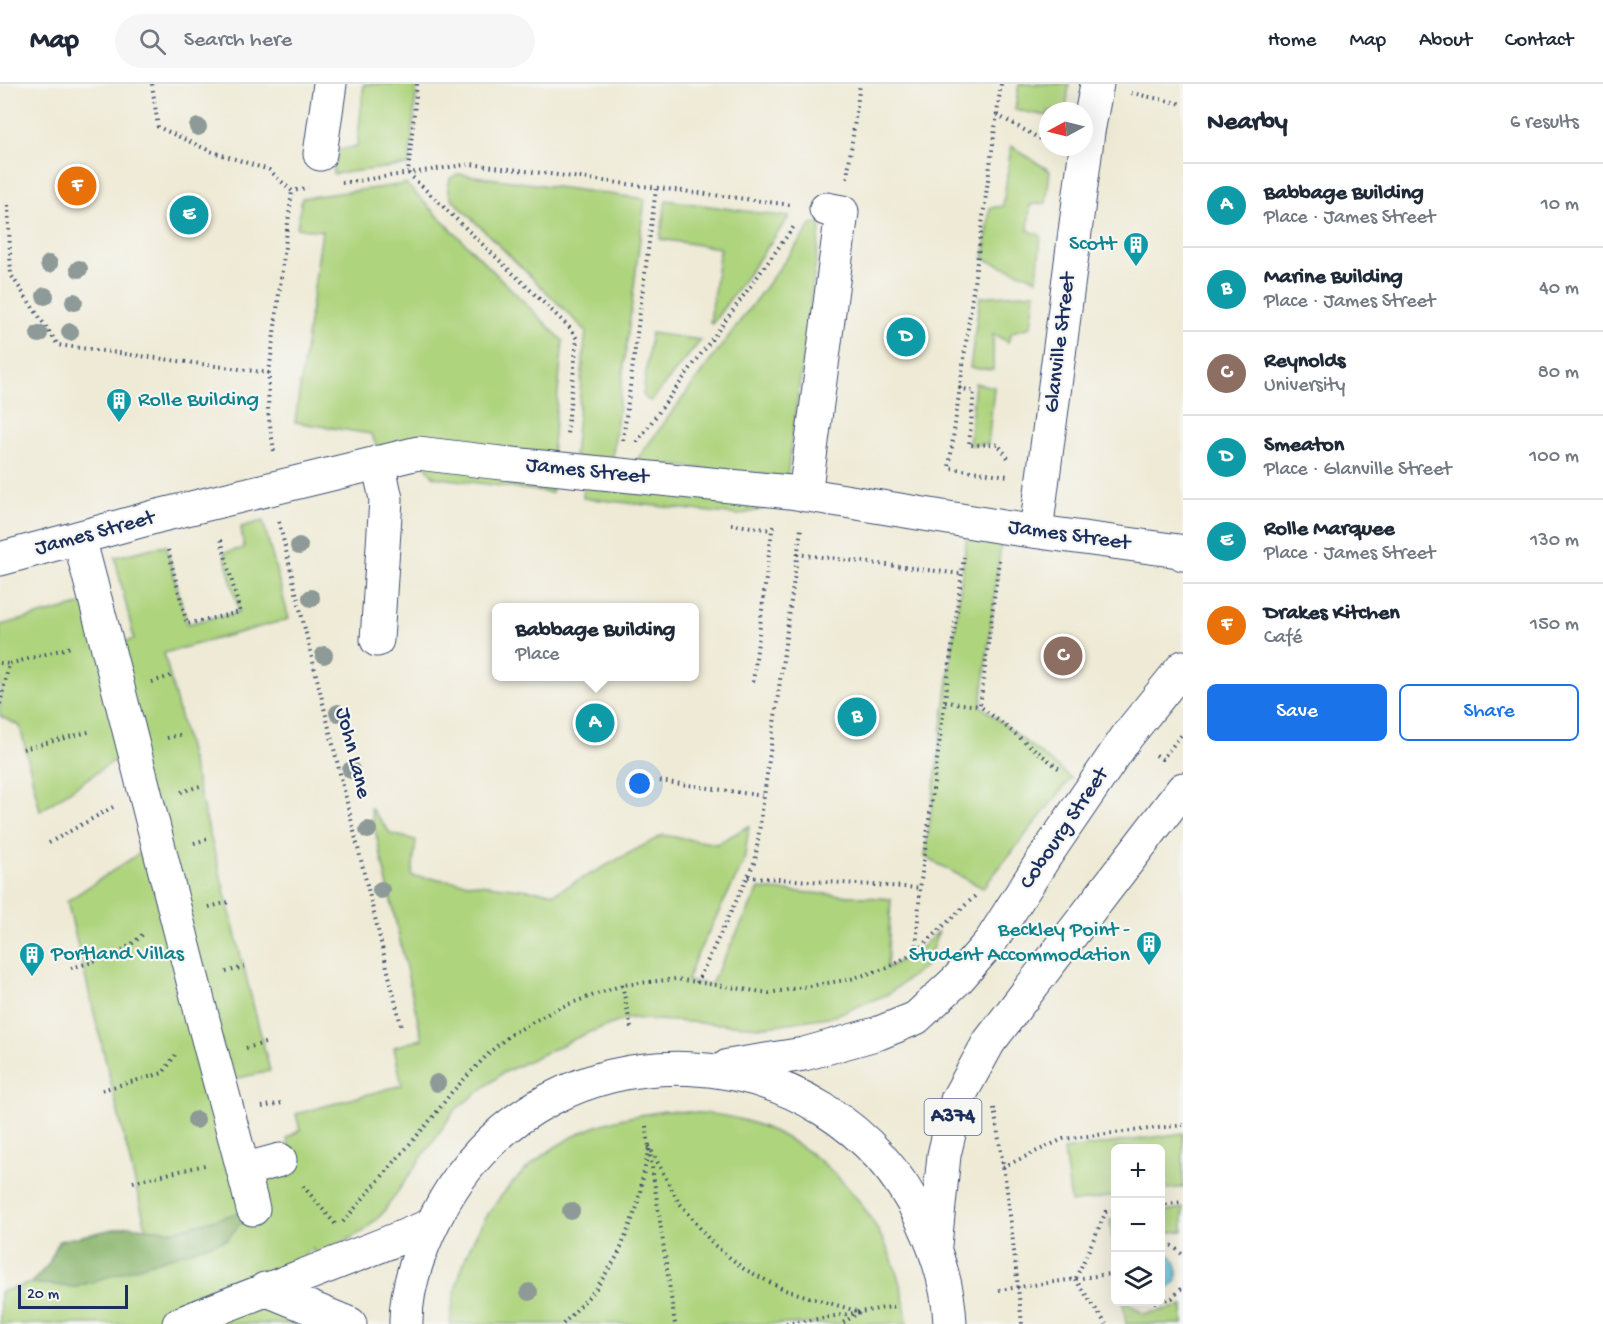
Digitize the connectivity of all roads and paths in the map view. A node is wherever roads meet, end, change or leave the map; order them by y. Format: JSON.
{"nodes":[{"id":1,"x":152,"y":84,"type":"edge"},
{"id":2,"x":330,"y":84,"type":"edge"},
{"id":3,"x":417,"y":84,"type":"edge"},
{"id":4,"x":860,"y":84,"type":"edge"},
{"id":5,"x":1001,"y":84,"type":"edge"},
{"id":6,"x":1097,"y":85,"type":"edge"},
{"id":7,"x":1183,"y":104,"type":"edge"},
{"id":8,"x":997,"y":115,"type":"junction"},
{"id":9,"x":1039,"y":137,"type":"edge"},
{"id":10,"x":320,"y":154,"type":"joint"},
{"id":11,"x":408,"y":173,"type":"junction"},
{"id":12,"x":338,"y":184,"type":"dead end"},
{"id":13,"x":656,"y":189,"type":"junction"},
{"id":14,"x":292,"y":190,"type":"junction"},
{"id":15,"x":8,"y":206,"type":"dead end"},
{"id":16,"x":825,"y":210,"type":"junction"},
{"id":17,"x":269,"y":373,"type":"junction"},
{"id":18,"x":959,"y":388,"type":"junction"},
{"id":19,"x":268,"y":412,"type":"dead end"},
{"id":20,"x":378,"y":462,"type":"junction"},
{"id":21,"x":1016,"y":469,"type":"dead end"},
{"id":22,"x":563,"y":470,"type":"junction"},
{"id":23,"x":619,"y":470,"type":"junction"},
{"id":24,"x":984,"y":472,"type":"dead end"},
{"id":25,"x":272,"y":489,"type":"junction"},
{"id":26,"x":795,"y":494,"type":"junction"},
{"id":27,"x":212,"y":503,"type":"junction"},
{"id":28,"x":158,"y":516,"type":"junction"},
{"id":29,"x":969,"y":520,"type":"junction"},
{"id":30,"x":1003,"y":527,"type":"junction"},
{"id":31,"x":1036,"y":531,"type":"junction"},
{"id":32,"x":79,"y":538,"type":"junction"},
{"id":33,"x":797,"y":554,"type":"junction"},
{"id":34,"x":1183,"y":554,"type":"edge"},
{"id":35,"x":0,"y":559,"type":"edge"},
{"id":36,"x":961,"y":574,"type":"junction"},
{"id":37,"x":106,"y":637,"type":"junction"},
{"id":38,"x":377,"y":640,"type":"dead end"},
{"id":39,"x":0,"y":663,"type":"edge"},
{"id":40,"x":9,"y":664,"type":"junction"},
{"id":41,"x":1183,"y":667,"type":"edge"},
{"id":42,"x":753,"y":682,"type":"dead end"},
{"id":43,"x":945,"y":702,"type":"junction"},
{"id":44,"x":0,"y":704,"type":"edge"},
{"id":45,"x":981,"y":706,"type":"junction"},
{"id":46,"x":128,"y":722,"type":"junction"},
{"id":47,"x":23,"y":748,"type":"dead end"},
{"id":48,"x":660,"y":781,"type":"dead end"},
{"id":49,"x":145,"y":789,"type":"junction"},
{"id":50,"x":1183,"y":789,"type":"edge"},
{"id":51,"x":1089,"y":792,"type":"junction"},
{"id":52,"x":764,"y":796,"type":"junction"},
{"id":53,"x":50,"y":843,"type":"dead end"},
{"id":54,"x":748,"y":877,"type":"junction"},
{"id":55,"x":920,"y":888,"type":"junction"},
{"id":56,"x":173,"y":903,"type":"junction"},
{"id":57,"x":71,"y":968,"type":"dead end"},
{"id":58,"x":697,"y":983,"type":"junction"},
{"id":59,"x":622,"y":985,"type":"junction"},
{"id":60,"x":202,"y":1014,"type":"junction"},
{"id":61,"x":401,"y":1025,"type":"dead end"},
{"id":62,"x":631,"y":1028,"type":"dead end"},
{"id":63,"x":711,"y":1069,"type":"junction"},
{"id":64,"x":102,"y":1090,"type":"dead end"},
{"id":65,"x":996,"y":1101,"type":"dead end"},
{"id":66,"x":1183,"y":1125,"type":"edge"},
{"id":67,"x":646,"y":1126,"type":"dead end"},
{"id":68,"x":649,"y":1146,"type":"junction"},
{"id":69,"x":280,"y":1160,"type":"joint"},
{"id":70,"x":242,"y":1163,"type":"junction"},
{"id":71,"x":1003,"y":1167,"type":"junction"},
{"id":72,"x":133,"y":1182,"type":"dead end"},
{"id":73,"x":1183,"y":1202,"type":"edge"},
{"id":74,"x":1165,"y":1204,"type":"edge"},
{"id":75,"x":253,"y":1209,"type":"dead end"},
{"id":76,"x":1111,"y":1212,"type":"edge"},
{"id":77,"x":431,"y":1225,"type":"junction"},
{"id":78,"x":337,"y":1227,"type":"junction"},
{"id":79,"x":329,"y":1234,"type":"dead end"},
{"id":80,"x":1165,"y":1243,"type":"edge"},
{"id":81,"x":935,"y":1246,"type":"junction"},
{"id":82,"x":1183,"y":1255,"type":"edge"},
{"id":83,"x":1111,"y":1274,"type":"edge"},
{"id":84,"x":1075,"y":1279,"type":"junction"},
{"id":85,"x":1018,"y":1287,"type":"junction"},
{"id":86,"x":1183,"y":1287,"type":"edge"},
{"id":87,"x":265,"y":1289,"type":"junction"},
{"id":88,"x":999,"y":1290,"type":"dead end"},
{"id":89,"x":1165,"y":1299,"type":"edge"},
{"id":90,"x":897,"y":1306,"type":"dead end"},
{"id":91,"x":860,"y":1312,"type":"junction"},
{"id":92,"x":179,"y":1324,"type":"edge"},
{"id":93,"x":350,"y":1324,"type":"edge"},
{"id":94,"x":406,"y":1324,"type":"edge"},
{"id":95,"x":563,"y":1324,"type":"edge"},
{"id":96,"x":675,"y":1324,"type":"edge"},
{"id":97,"x":786,"y":1324,"type":"edge"},
{"id":98,"x":841,"y":1324,"type":"edge"},
{"id":99,"x":950,"y":1324,"type":"edge"},
{"id":100,"x":1022,"y":1324,"type":"edge"},
{"id":101,"x":1106,"y":1324,"type":"edge"}],
"edges":[{"from":1,"to":14,"type":"path"},
{"from":2,"to":10,"type":"street"},
{"from":3,"to":11,"type":"path"},
{"from":4,"to":16,"type":"path"},
{"from":5,"to":8,"type":"path"},
{"from":6,"to":7,"type":"path"},
{"from":6,"to":31,"type":"street","name":"Glanville Street"},
{"from":8,"to":9,"type":"path"},
{"from":8,"to":18,"type":"path"},
{"from":10,"to":14,"type":"path"},
{"from":11,"to":12,"type":"path"},
{"from":11,"to":13,"type":"path"},
{"from":11,"to":22,"type":"path"},
{"from":13,"to":16,"type":"path"},
{"from":13,"to":23,"type":"path"},
{"from":14,"to":17,"type":"path"},
{"from":15,"to":17,"type":"path"},
{"from":16,"to":23,"type":"path"},
{"from":16,"to":26,"type":"street"},
{"from":17,"to":19,"type":"path"},
{"from":18,"to":21,"type":"path"},
{"from":18,"to":24,"type":"path"},
{"from":20,"to":22,"type":"street","name":"James Street"},
{"from":20,"to":25,"type":"street","name":"James Street"},
{"from":20,"to":38,"type":"street"},
{"from":22,"to":23,"type":"street","name":"James Street"},
{"from":23,"to":26,"type":"street","name":"James Street"},
{"from":25,"to":27,"type":"street","name":"James Street"},
{"from":25,"to":61,"type":"path","name":"John Lane"},
{"from":26,"to":29,"type":"street","name":"James Street"},
{"from":26,"to":33,"type":"path"},
{"from":26,"to":42,"type":"path"},
{"from":27,"to":28,"type":"street","name":"James Street"},
{"from":27,"to":28,"type":"path"},
{"from":28,"to":32,"type":"street","name":"James Street"},
{"from":29,"to":30,"type":"street","name":"James Street"},
{"from":29,"to":36,"type":"path"},
{"from":30,"to":31,"type":"street","name":"James Street"},
{"from":30,"to":45,"type":"path"},
{"from":31,"to":34,"type":"street","name":"James Street"},
{"from":32,"to":35,"type":"street","name":"James Street"},
{"from":32,"to":37,"type":"street"},
{"from":33,"to":36,"type":"path"},
{"from":33,"to":52,"type":"path"},
{"from":36,"to":43,"type":"path"},
{"from":37,"to":40,"type":"path"},
{"from":37,"to":46,"type":"street"},
{"from":39,"to":40,"type":"path"},
{"from":40,"to":44,"type":"path"},
{"from":41,"to":51,"type":"street","name":"Cobourg Street"},
{"from":43,"to":45,"type":"path"},
{"from":43,"to":55,"type":"path"},
{"from":45,"to":51,"type":"path"},
{"from":46,"to":47,"type":"path"},
{"from":46,"to":49,"type":"street"},
{"from":48,"to":52,"type":"path"},
{"from":49,"to":53,"type":"path"},
{"from":49,"to":56,"type":"street"},
{"from":50,"to":81,"type":"street","number":"A374"},
{"from":51,"to":63,"type":"street","name":"Cobourg Street"},
{"from":52,"to":54,"type":"path"},
{"from":54,"to":55,"type":"path"},
{"from":54,"to":58,"type":"path"},
{"from":55,"to":58,"type":"path"},
{"from":56,"to":57,"type":"path"},
{"from":56,"to":60,"type":"street"},
{"from":58,"to":59,"type":"path"},
{"from":59,"to":62,"type":"path"},
{"from":59,"to":78,"type":"path"},
{"from":60,"to":64,"type":"path"},
{"from":60,"to":70,"type":"street"},
{"from":63,"to":77,"type":"street"},
{"from":63,"to":81,"type":"street"},
{"from":65,"to":71,"type":"path"},
{"from":66,"to":71,"type":"path"},
{"from":67,"to":68,"type":"path"},
{"from":68,"to":91,"type":"path"},
{"from":68,"to":95,"type":"path"},
{"from":68,"to":96,"type":"path"},
{"from":69,"to":70,"type":"street"},
{"from":69,"to":78,"type":"path"},
{"from":70,"to":72,"type":"path"},
{"from":70,"to":75,"type":"street"},
{"from":71,"to":85,"type":"path"},
{"from":73,"to":74,"type":"path"},
{"from":76,"to":84,"type":"path"},
{"from":77,"to":87,"type":"street"},
{"from":77,"to":94,"type":"street"},
{"from":78,"to":79,"type":"path"},
{"from":80,"to":82,"type":"path"},
{"from":81,"to":99,"type":"street"},
{"from":83,"to":84,"type":"path"},
{"from":84,"to":85,"type":"path"},
{"from":84,"to":101,"type":"path"},
{"from":85,"to":88,"type":"path"},
{"from":85,"to":100,"type":"path"},
{"from":86,"to":89,"type":"path"},
{"from":87,"to":92,"type":"street"},
{"from":87,"to":93,"type":"street"},
{"from":90,"to":91,"type":"path"},
{"from":91,"to":97,"type":"path"},
{"from":91,"to":98,"type":"path"}]}
